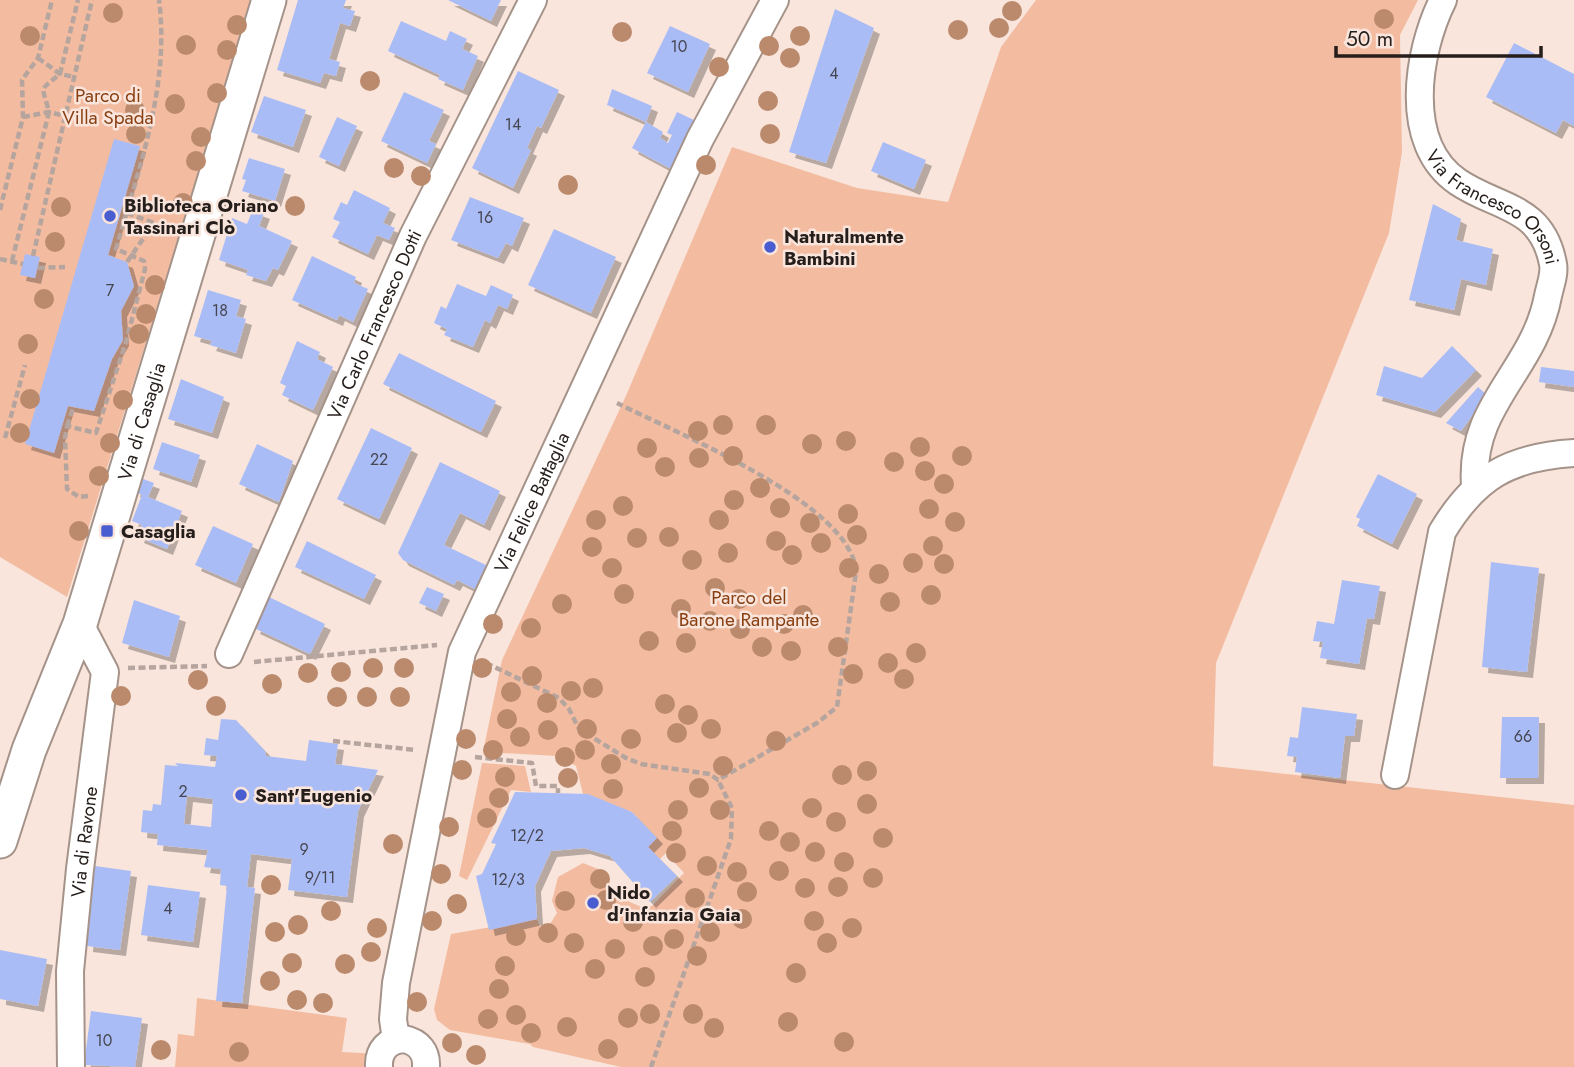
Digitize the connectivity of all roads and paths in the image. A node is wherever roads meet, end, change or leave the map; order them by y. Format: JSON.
{"nodes":[{"id":1,"x":52,"y":0,"type":"edge"},
{"id":2,"x":78,"y":0,"type":"edge"},
{"id":3,"x":92,"y":0,"type":"edge"},
{"id":4,"x":159,"y":0,"type":"edge"},
{"id":5,"x":270,"y":0,"type":"edge"},
{"id":6,"x":534,"y":0,"type":"edge"},
{"id":7,"x":775,"y":0,"type":"edge"},
{"id":8,"x":1443,"y":0,"type":"edge"},
{"id":9,"x":38,"y":58,"type":"junction"},
{"id":10,"x":60,"y":74,"type":"junction"},
{"id":11,"x":75,"y":77,"type":"junction"},
{"id":12,"x":49,"y":112,"type":"junction"},
{"id":13,"x":65,"y":116,"type":"junction"},
{"id":14,"x":23,"y":117,"type":"junction"},
{"id":15,"x":0,"y":210,"type":"edge"},
{"id":16,"x":127,"y":213,"type":"junction"},
{"id":17,"x":33,"y":256,"type":"dead end"},
{"id":18,"x":0,"y":259,"type":"edge"},
{"id":19,"x":12,"y":261,"type":"junction"},
{"id":20,"x":127,"y":262,"type":"dead end"},
{"id":21,"x":23,"y":264,"type":"dead end"},
{"id":22,"x":65,"y":267,"type":"dead end"},
{"id":23,"x":38,"y":268,"type":"dead end"},
{"id":24,"x":25,"y":365,"type":"dead end"},
{"id":25,"x":617,"y":404,"type":"dead end"},
{"id":26,"x":73,"y":408,"type":"dead end"},
{"id":27,"x":67,"y":426,"type":"junction"},
{"id":28,"x":5,"y":438,"type":"dead end"},
{"id":29,"x":1574,"y":453,"type":"edge"},
{"id":30,"x":1475,"y":485,"type":"junction"},
{"id":31,"x":118,"y":493,"type":"junction"},
{"id":32,"x":80,"y":624,"type":"junction"},
{"id":33,"x":449,"y":644,"type":"dead end"},
{"id":34,"x":475,"y":657,"type":"dead end"},
{"id":35,"x":230,"y":661,"type":"junction"},
{"id":36,"x":117,"y":668,"type":"dead end"},
{"id":37,"x":333,"y":741,"type":"dead end"},
{"id":38,"x":424,"y":751,"type":"dead end"},
{"id":39,"x":475,"y":757,"type":"dead end"},
{"id":40,"x":1395,"y":775,"type":"dead end"},
{"id":41,"x":718,"y":780,"type":"junction"},
{"id":42,"x":558,"y":793,"type":"dead end"},
{"id":43,"x":0,"y":841,"type":"edge"},
{"id":44,"x":396,"y":1040,"type":"junction"},
{"id":45,"x":71,"y":1067,"type":"edge"},
{"id":46,"x":379,"y":1067,"type":"edge"},
{"id":47,"x":426,"y":1067,"type":"edge"},
{"id":48,"x":651,"y":1067,"type":"edge"}],
"edges":[{"from":1,"to":9,"type":"path"},
{"from":2,"to":10,"type":"path"},
{"from":3,"to":11,"type":"path"},
{"from":4,"to":16,"type":"path"},
{"from":5,"to":31,"type":"street","name":"Via di Casaglia"},
{"from":6,"to":35,"type":"street","name":"Via Carlo Francesco Dotti"},
{"from":7,"to":44,"type":"street","name":"Via Felice Battaglia"},
{"from":8,"to":30,"type":"street","name":"Via Francesco Orsoni"},
{"from":9,"to":10,"type":"path"},
{"from":9,"to":14,"type":"path"},
{"from":10,"to":11,"type":"path"},
{"from":10,"to":12,"type":"path"},
{"from":11,"to":13,"type":"path"},
{"from":12,"to":13,"type":"path"},
{"from":12,"to":14,"type":"path"},
{"from":12,"to":19,"type":"path"},
{"from":13,"to":17,"type":"path"},
{"from":14,"to":15,"type":"path"},
{"from":16,"to":20,"type":"path","bridge":true},
{"from":16,"to":27,"type":"path"},
{"from":18,"to":19,"type":"path"},
{"from":19,"to":21,"type":"path"},
{"from":22,"to":23,"type":"path"},
{"from":24,"to":28,"type":"path"},
{"from":25,"to":41,"type":"path"},
{"from":26,"to":27,"type":"path"},
{"from":27,"to":31,"type":"path"},
{"from":29,"to":30,"type":"street"},
{"from":30,"to":40,"type":"street"},
{"from":31,"to":32,"type":"street","name":"Via di Casaglia"},
{"from":32,"to":43,"type":"street","name":"Via di Casaglia"},
{"from":32,"to":45,"type":"street","name":"Via di Ravone"},
{"from":33,"to":35,"type":"path"},
{"from":34,"to":41,"type":"path"},
{"from":35,"to":36,"type":"path"},
{"from":37,"to":38,"type":"path"},
{"from":39,"to":42,"type":"path"},
{"from":41,"to":48,"type":"path"},
{"from":44,"to":46,"type":"street"},
{"from":44,"to":47,"type":"street"}]}
